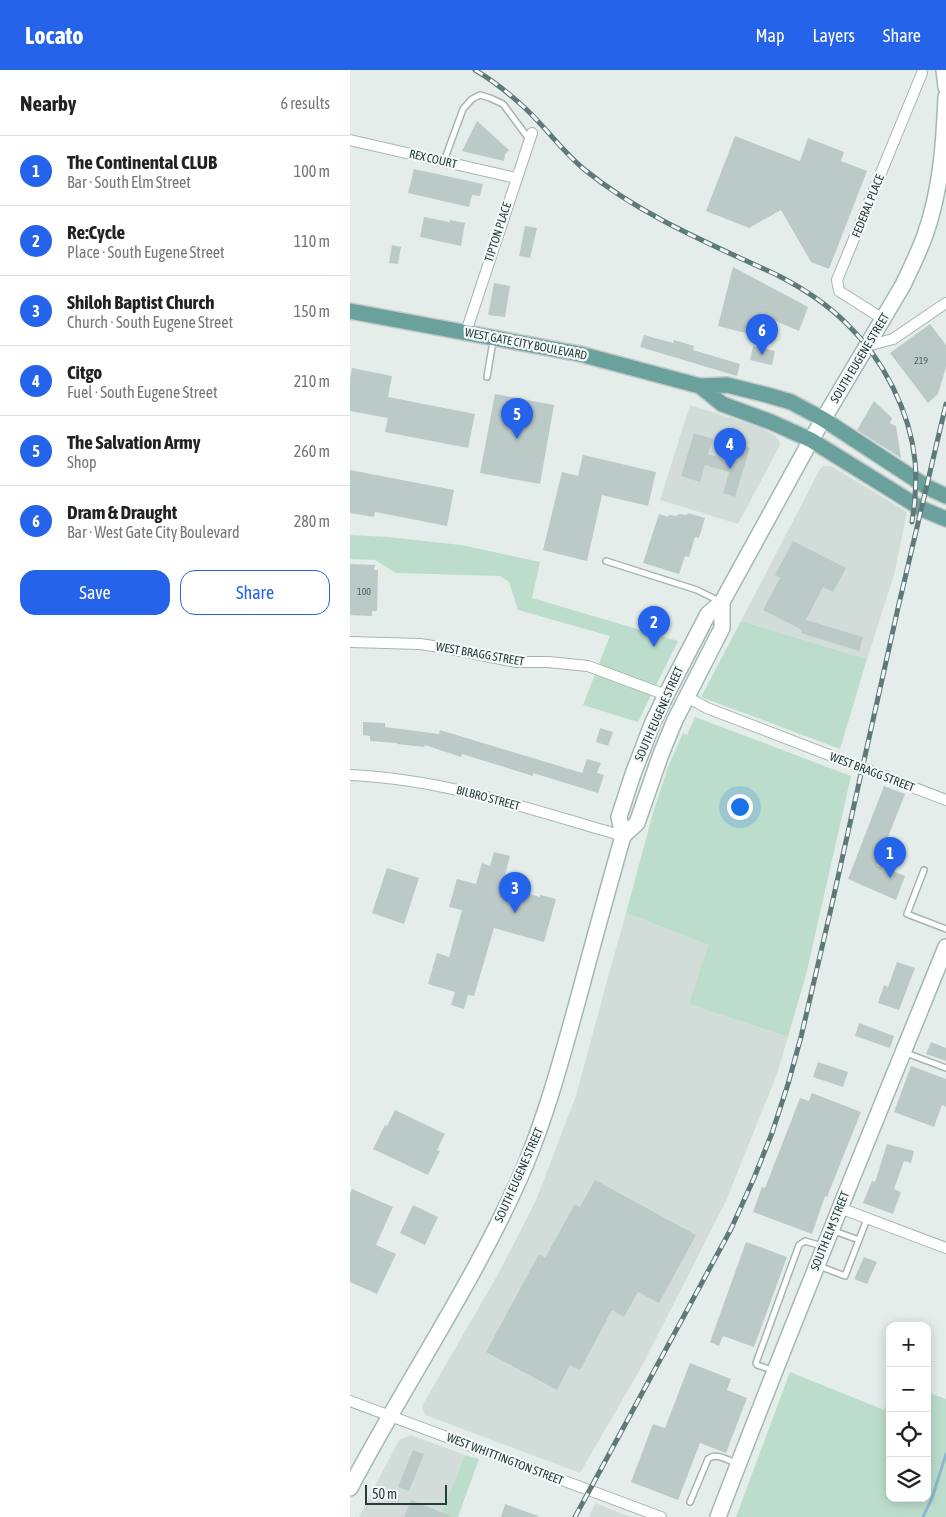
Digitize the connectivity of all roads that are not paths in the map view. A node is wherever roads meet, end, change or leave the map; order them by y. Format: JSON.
{"nodes":[{"id":1,"x":944,"y":70,"type":"edge"},
{"id":2,"x":922,"y":72,"type":"dead end"},
{"id":3,"x":946,"y":87,"type":"edge"},
{"id":4,"x":946,"y":97,"type":"edge"},
{"id":5,"x":945,"y":124,"type":"edge"},
{"id":6,"x":531,"y":136,"type":"joint"},
{"id":7,"x":350,"y":140,"type":"edge"},
{"id":8,"x":444,"y":162,"type":"junction"},
{"id":9,"x":516,"y":178,"type":"junction"},
{"id":10,"x":946,"y":303,"type":"edge"},
{"id":11,"x":350,"y":311,"type":"edge"},
{"id":12,"x":883,"y":319,"type":"junction"},
{"id":13,"x":466,"y":332,"type":"junction"},
{"id":14,"x":494,"y":337,"type":"junction"},
{"id":15,"x":867,"y":346,"type":"junction"},
{"id":16,"x":488,"y":377,"type":"dead end"},
{"id":17,"x":700,"y":386,"type":"junction"},
{"id":18,"x":823,"y":419,"type":"junction"},
{"id":19,"x":811,"y":440,"type":"junction"},
{"id":20,"x":946,"y":496,"type":"edge"},
{"id":21,"x":946,"y":519,"type":"edge"},
{"id":22,"x":606,"y":561,"type":"dead end"},
{"id":23,"x":722,"y":602,"type":"junction"},
{"id":24,"x":350,"y":642,"type":"edge"},
{"id":25,"x":666,"y":694,"type":"junction"},
{"id":26,"x":687,"y":697,"type":"junction"},
{"id":27,"x":350,"y":775,"type":"edge"},
{"id":28,"x":946,"y":800,"type":"edge"},
{"id":29,"x":623,"y":836,"type":"junction"},
{"id":30,"x":924,"y":870,"type":"dead end"},
{"id":31,"x":946,"y":929,"type":"edge"},
{"id":32,"x":946,"y":947,"type":"edge"},
{"id":33,"x":903,"y":1052,"type":"junction"},
{"id":34,"x":946,"y":1068,"type":"edge"},
{"id":35,"x":840,"y":1208,"type":"junction"},
{"id":36,"x":867,"y":1218,"type":"junction"},
{"id":37,"x":831,"y":1230,"type":"junction"},
{"id":38,"x":859,"y":1240,"type":"junction"},
{"id":39,"x":824,"y":1247,"type":"junction"},
{"id":40,"x":946,"y":1248,"type":"edge"},
{"id":41,"x":817,"y":1265,"type":"junction"},
{"id":42,"x":775,"y":1371,"type":"junction"},
{"id":43,"x":350,"y":1401,"type":"edge"},
{"id":44,"x":389,"y":1416,"type":"junction"},
{"id":45,"x":738,"y":1464,"type":"junction"},
{"id":46,"x":350,"y":1488,"type":"edge"},
{"id":47,"x":690,"y":1502,"type":"dead end"},
{"id":48,"x":661,"y":1517,"type":"edge"},
{"id":49,"x":718,"y":1517,"type":"edge"}],
"edges":[{"from":1,"to":3,"type":"main road"},
{"from":2,"to":12,"type":"street","name":"FEDERAL PLACE"},
{"from":4,"to":5,"type":"main road","name":"SOUTH EUGENE STREET"},
{"from":5,"to":12,"type":"main road","name":"SOUTH EUGENE STREET"},
{"from":6,"to":8,"type":"lane"},
{"from":6,"to":9,"type":"street","name":"TIPTON PLACE"},
{"from":7,"to":8,"type":"street","name":"REX COURT"},
{"from":8,"to":9,"type":"street","name":"REX COURT"},
{"from":9,"to":13,"type":"street","name":"TIPTON PLACE"},
{"from":10,"to":15,"type":"street"},
{"from":11,"to":13,"type":"main road","name":"WEST GATE CITY BOULEVARD"},
{"from":12,"to":15,"type":"main road","name":"SOUTH EUGENE STREET"},
{"from":13,"to":14,"type":"main road","name":"WEST GATE CITY BOULEVARD"},
{"from":14,"to":16,"type":"lane"},
{"from":14,"to":17,"type":"main road","name":"WEST GATE CITY BOULEVARD"},
{"from":15,"to":18,"type":"main road","name":"SOUTH EUGENE STREET"},
{"from":17,"to":18,"type":"main road","name":"WEST GATE CITY BOULEVARD"},
{"from":17,"to":19,"type":"main road","name":"WEST GATE CITY BOULEVARD"},
{"from":18,"to":19,"type":"main road","name":"SOUTH EUGENE STREET"},
{"from":18,"to":20,"type":"main road","name":"WEST GATE CITY BOULEVARD"},
{"from":19,"to":21,"type":"main road","name":"WEST GATE CITY BOULEVARD"},
{"from":19,"to":23,"type":"main road","name":"SOUTH EUGENE STREET"},
{"from":22,"to":23,"type":"lane"},
{"from":23,"to":25,"type":"main road","name":"SOUTH EUGENE STREET"},
{"from":23,"to":26,"type":"main road","name":"SOUTH EUGENE STREET"},
{"from":24,"to":25,"type":"street","name":"WEST BRAGG STREET"},
{"from":25,"to":29,"type":"main road","name":"SOUTH EUGENE STREET"},
{"from":26,"to":28,"type":"street","name":"WEST BRAGG STREET"},
{"from":26,"to":29,"type":"main road","name":"SOUTH EUGENE STREET"},
{"from":27,"to":29,"type":"street","name":"BILBRO STREET"},
{"from":29,"to":44,"type":"main road","name":"SOUTH EUGENE STREET"},
{"from":30,"to":31,"type":"lane"},
{"from":32,"to":33,"type":"main road","name":"SOUTH ELM STREET"},
{"from":33,"to":34,"type":"lane"},
{"from":33,"to":35,"type":"main road","name":"SOUTH ELM STREET"},
{"from":35,"to":36,"type":"street"},
{"from":35,"to":37,"type":"main road","name":"SOUTH ELM STREET"},
{"from":36,"to":38,"type":"lane"},
{"from":36,"to":40,"type":"street"},
{"from":37,"to":38,"type":"lane"},
{"from":37,"to":39,"type":"main road","name":"SOUTH ELM STREET"},
{"from":38,"to":41,"type":"lane"},
{"from":39,"to":41,"type":"main road","name":"SOUTH ELM STREET"},
{"from":39,"to":42,"type":"lane"},
{"from":41,"to":42,"type":"main road","name":"SOUTH ELM STREET"},
{"from":42,"to":45,"type":"main road","name":"SOUTH ELM STREET"},
{"from":43,"to":44,"type":"street","name":"WEST WHITTINGTON STREET"},
{"from":44,"to":46,"type":"main road","name":"SOUTH EUGENE STREET"},
{"from":44,"to":48,"type":"street","name":"WEST WHITTINGTON STREET"},
{"from":45,"to":47,"type":"lane"},
{"from":45,"to":49,"type":"main road","name":"SOUTH ELM STREET"}]}
